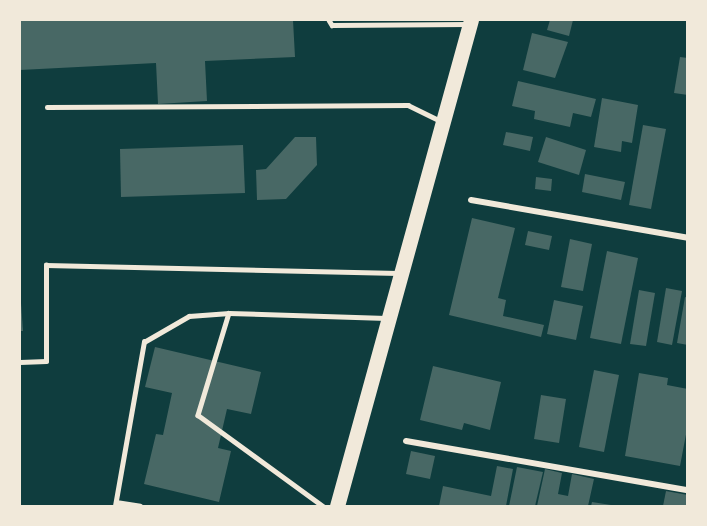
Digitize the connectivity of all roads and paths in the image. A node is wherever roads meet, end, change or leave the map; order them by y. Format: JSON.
{"nodes":[{"id":1,"x":328,"y":20,"type":"edge"},
{"id":2,"x":470,"y":22,"type":"edge"},
{"id":3,"x":47,"y":107,"type":"dead end"},
{"id":4,"x":443,"y":122,"type":"junction"},
{"id":5,"x":471,"y":200,"type":"dead end"},
{"id":6,"x":687,"y":238,"type":"edge"},
{"id":7,"x":401,"y":273,"type":"junction"},
{"id":8,"x":229,"y":313,"type":"junction"},
{"id":9,"x":389,"y":319,"type":"junction"},
{"id":10,"x":20,"y":363,"type":"edge"},
{"id":11,"x":406,"y":441,"type":"dead end"},
{"id":12,"x":687,"y":490,"type":"edge"},
{"id":13,"x":116,"y":504,"type":"edge"},
{"id":14,"x":140,"y":507,"type":"edge"},
{"id":15,"x":323,"y":507,"type":"edge"},
{"id":16,"x":337,"y":507,"type":"edge"}],
"edges":[{"from":1,"to":2,"type":"lane"},
{"from":2,"to":4,"type":"main road"},
{"from":3,"to":4,"type":"lane"},
{"from":4,"to":7,"type":"main road"},
{"from":5,"to":6,"type":"street"},
{"from":7,"to":9,"type":"main road"},
{"from":7,"to":10,"type":"lane"},
{"from":8,"to":9,"type":"lane"},
{"from":8,"to":13,"type":"lane"},
{"from":8,"to":15,"type":"lane"},
{"from":9,"to":16,"type":"main road"},
{"from":11,"to":12,"type":"street"},
{"from":13,"to":14,"type":"lane"}]}
